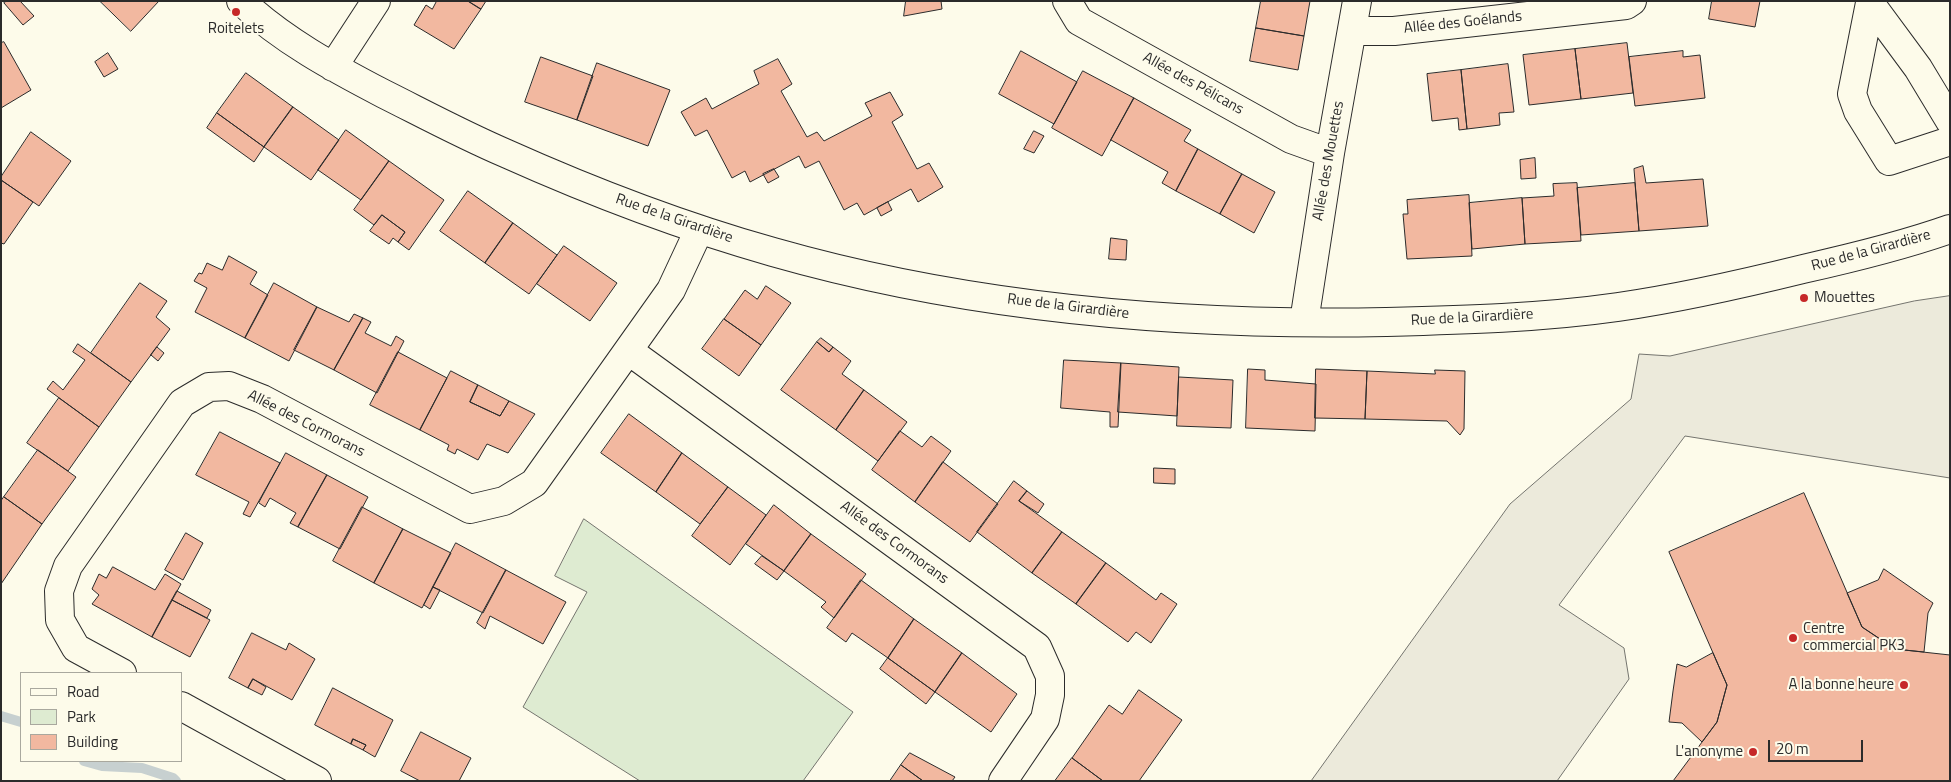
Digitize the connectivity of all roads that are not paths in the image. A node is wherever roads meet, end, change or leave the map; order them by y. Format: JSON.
{"nodes":[{"id":1,"x":242,"y":1,"type":"edge"},
{"id":2,"x":376,"y":1,"type":"edge"},
{"id":3,"x":1066,"y":1,"type":"edge"},
{"id":4,"x":1357,"y":1,"type":"edge"},
{"id":5,"x":1632,"y":1,"type":"edge"},
{"id":6,"x":1870,"y":2,"type":"edge"},
{"id":7,"x":1352,"y":31,"type":"junction"},
{"id":8,"x":333,"y":67,"type":"junction"},
{"id":9,"x":1950,"y":121,"type":"edge"},
{"id":10,"x":1950,"y":141,"type":"edge"},
{"id":11,"x":1330,"y":153,"type":"junction"},
{"id":12,"x":1950,"y":229,"type":"edge"},
{"id":13,"x":699,"y":230,"type":"junction"},
{"id":14,"x":1304,"y":322,"type":"junction"},
{"id":15,"x":629,"y":351,"type":"junction"},
{"id":16,"x":120,"y":672,"type":"edge"},
{"id":17,"x":182,"y":707,"type":"edge"},
{"id":18,"x":317,"y":781,"type":"edge"},
{"id":19,"x":1003,"y":781,"type":"edge"}],
"edges":[{"from":1,"to":8,"type":"street","name":"Rue de la Girardière"},
{"from":2,"to":8,"type":"street"},
{"from":3,"to":11,"type":"street","name":"Allée des Pélicans"},
{"from":4,"to":7,"type":"street","name":"Allée des Mouettes"},
{"from":5,"to":7,"type":"street","name":"Allée des Goélands"},
{"from":6,"to":9,"type":"street"},
{"from":6,"to":10,"type":"street"},
{"from":7,"to":11,"type":"street","name":"Allée des Mouettes"},
{"from":8,"to":13,"type":"street","name":"Rue de la Girardière"},
{"from":11,"to":14,"type":"street","name":"Allée des Mouettes"},
{"from":12,"to":14,"type":"street","name":"Rue de la Girardière"},
{"from":13,"to":14,"type":"street","name":"Rue de la Girardière"},
{"from":13,"to":15,"type":"street","name":"Allée des Cormorans"},
{"from":15,"to":16,"type":"street","name":"Allée des Cormorans"},
{"from":15,"to":19,"type":"street","name":"Allée des Cormorans"},
{"from":17,"to":18,"type":"street"}]}
